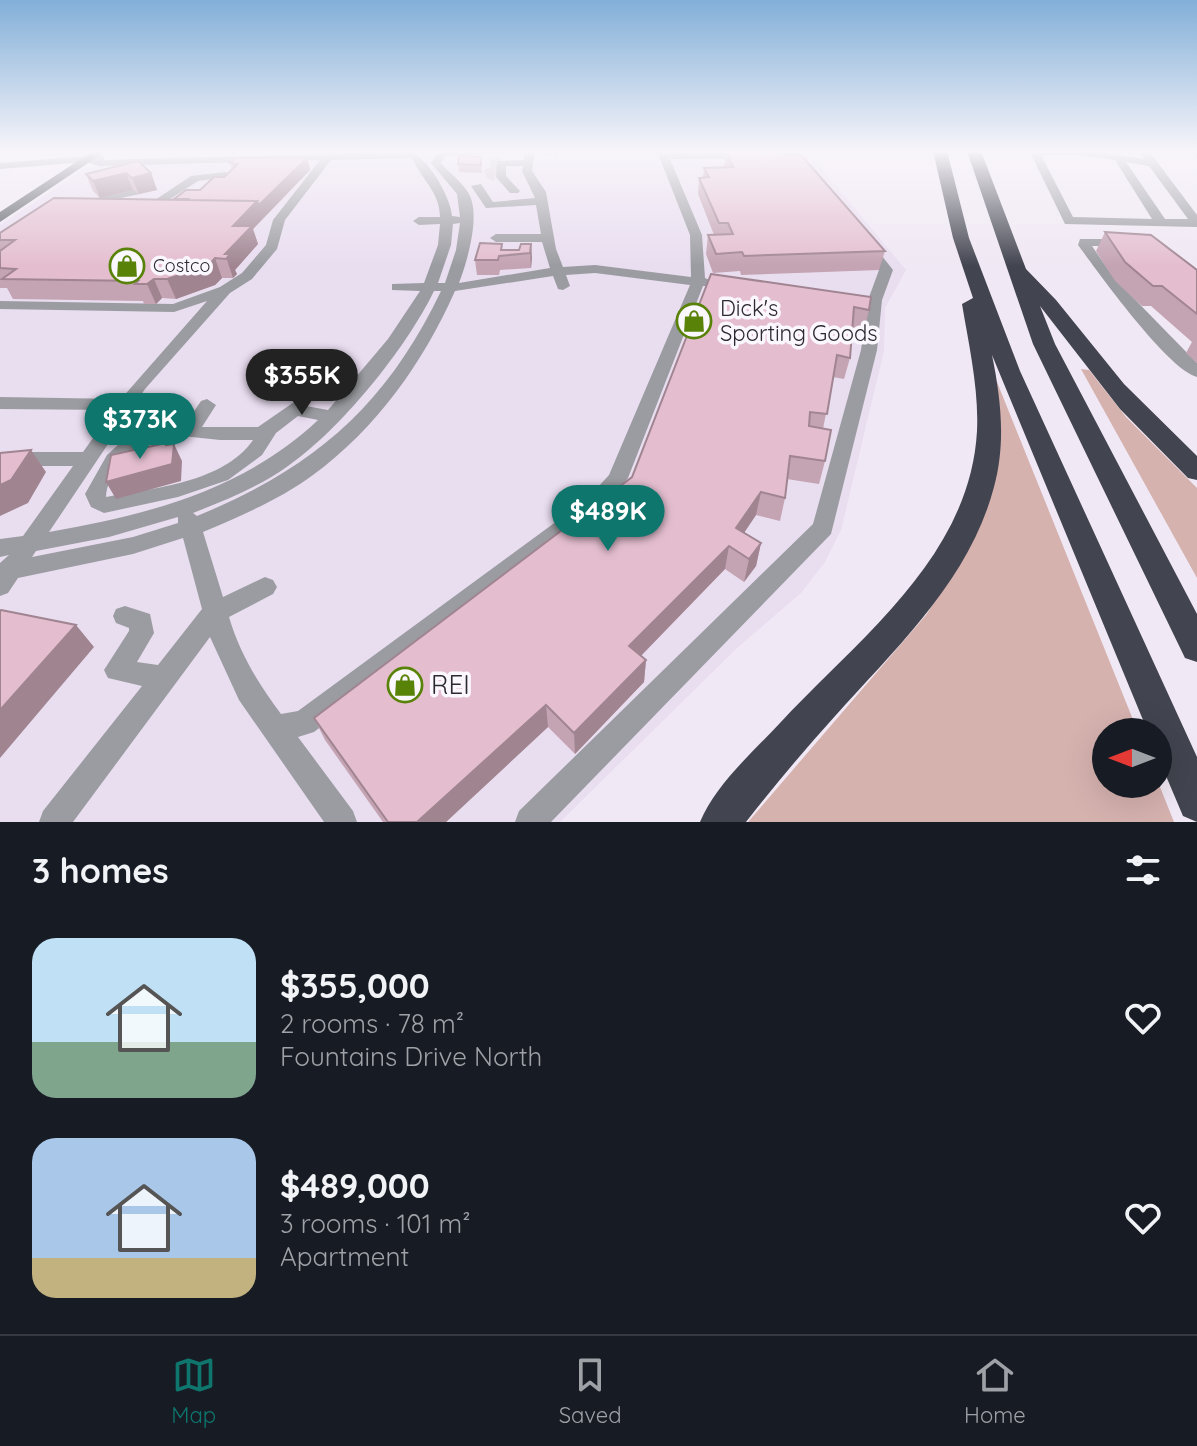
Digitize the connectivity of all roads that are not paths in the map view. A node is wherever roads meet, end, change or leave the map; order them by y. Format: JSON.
{"nodes":[{"id":1,"x":20,"y":189,"type":"edge"},
{"id":2,"x":40,"y":189,"type":"edge"},
{"id":3,"x":200,"y":189,"type":"edge"},
{"id":4,"x":300,"y":189,"type":"edge"},
{"id":5,"x":439,"y":189,"type":"edge"},
{"id":6,"x":460,"y":189,"type":"edge"},
{"id":7,"x":479,"y":189,"type":"edge"},
{"id":8,"x":536,"y":189,"type":"edge"},
{"id":9,"x":678,"y":189,"type":"edge"},
{"id":10,"x":949,"y":189,"type":"edge"},
{"id":11,"x":988,"y":189,"type":"edge"},
{"id":12,"x":1053,"y":189,"type":"edge"},
{"id":13,"x":1139,"y":189,"type":"edge"},
{"id":14,"x":1172,"y":189,"type":"edge"},
{"id":15,"x":136,"y":192,"type":"edge"},
{"id":16,"x":542,"y":201,"type":"junction"},
{"id":17,"x":0,"y":202,"type":"edge"},
{"id":18,"x":87,"y":202,"type":"edge"},
{"id":19,"x":144,"y":209,"type":"edge"},
{"id":20,"x":79,"y":212,"type":"edge"},
{"id":21,"x":104,"y":212,"type":"edge"},
{"id":22,"x":0,"y":218,"type":"edge"},
{"id":23,"x":466,"y":219,"type":"junction"},
{"id":24,"x":446,"y":220,"type":"junction"},
{"id":25,"x":419,"y":221,"type":"dead end"},
{"id":26,"x":1160,"y":221,"type":"junction"},
{"id":27,"x":1197,"y":223,"type":"edge"},
{"id":28,"x":860,"y":236,"type":"edge"},
{"id":29,"x":496,"y":238,"type":"dead end"},
{"id":30,"x":549,"y":238,"type":"junction"},
{"id":31,"x":961,"y":238,"type":"junction"},
{"id":32,"x":1139,"y":242,"type":"edge"},
{"id":33,"x":1015,"y":267,"type":"junction"},
{"id":34,"x":556,"y":271,"type":"junction"},
{"id":35,"x":698,"y":282,"type":"junction"},
{"id":36,"x":728,"y":285,"type":"edge"},
{"id":37,"x":563,"y":286,"type":"dead end"},
{"id":38,"x":397,"y":287,"type":"dead end"},
{"id":39,"x":428,"y":288,"type":"junction"},
{"id":40,"x":450,"y":288,"type":"junction"},
{"id":41,"x":225,"y":290,"type":"junction"},
{"id":42,"x":0,"y":305,"type":"edge"},
{"id":43,"x":1197,"y":372,"type":"edge"},
{"id":44,"x":0,"y":403,"type":"edge"},
{"id":45,"x":125,"y":405,"type":"junction"},
{"id":46,"x":174,"y":405,"type":"dead end"},
{"id":47,"x":207,"y":405,"type":"dead end"},
{"id":48,"x":333,"y":417,"type":"junction"},
{"id":49,"x":267,"y":433,"type":"junction"},
{"id":50,"x":0,"y":459,"type":"edge"},
{"id":51,"x":86,"y":459,"type":"junction"},
{"id":52,"x":1197,"y":471,"type":"edge"},
{"id":53,"x":188,"y":519,"type":"junction"},
{"id":54,"x":27,"y":544,"type":"junction"},
{"id":55,"x":0,"y":548,"type":"edge"},
{"id":56,"x":4,"y":576,"type":"edge"},
{"id":57,"x":265,"y":587,"type":"dead end"},
{"id":58,"x":214,"y":613,"type":"junction"},
{"id":59,"x":125,"y":616,"type":"dead end"},
{"id":60,"x":1197,"y":647,"type":"edge"},
{"id":61,"x":162,"y":678,"type":"junction"},
{"id":62,"x":277,"y":728,"type":"junction"},
{"id":63,"x":1197,"y":802,"type":"edge"},
{"id":64,"x":54,"y":822,"type":"edge"},
{"id":65,"x":342,"y":822,"type":"edge"},
{"id":66,"x":530,"y":822,"type":"edge"},
{"id":67,"x":721,"y":822,"type":"edge"}],
"edges":[{"from":1,"to":17,"type":"main road"},
{"from":2,"to":22,"type":"main road"},
{"from":3,"to":19,"type":"street"},
{"from":4,"to":41,"type":"street"},
{"from":5,"to":24,"type":"street"},
{"from":6,"to":23,"type":"street"},
{"from":7,"to":16,"type":"street"},
{"from":8,"to":16,"type":"street"},
{"from":9,"to":35,"type":"street"},
{"from":10,"to":31,"type":"highway"},
{"from":11,"to":33,"type":"highway"},
{"from":12,"to":26,"type":"street"},
{"from":13,"to":26,"type":"street"},
{"from":14,"to":27,"type":"street"},
{"from":15,"to":18,"type":"street"},
{"from":16,"to":30,"type":"street"},
{"from":20,"to":21,"type":"street"},
{"from":23,"to":24,"type":"street"},
{"from":23,"to":40,"type":"street"},
{"from":24,"to":25,"type":"street"},
{"from":24,"to":39,"type":"street"},
{"from":26,"to":27,"type":"street"},
{"from":28,"to":66,"type":"street"},
{"from":29,"to":30,"type":"street"},
{"from":30,"to":34,"type":"street"},
{"from":31,"to":63,"type":"highway"},
{"from":31,"to":67,"type":"highway"},
{"from":32,"to":43,"type":"street"},
{"from":33,"to":52,"type":"highway"},
{"from":33,"to":60,"type":"highway"},
{"from":34,"to":35,"type":"street"},
{"from":34,"to":37,"type":"street"},
{"from":34,"to":40,"type":"street"},
{"from":35,"to":36,"type":"street"},
{"from":35,"to":62,"type":"street"},
{"from":38,"to":39,"type":"street"},
{"from":39,"to":40,"type":"street"},
{"from":39,"to":48,"type":"street"},
{"from":40,"to":53,"type":"street"},
{"from":41,"to":42,"type":"street"},
{"from":41,"to":45,"type":"street"},
{"from":44,"to":45,"type":"street"},
{"from":45,"to":51,"type":"street"},
{"from":46,"to":49,"type":"street"},
{"from":47,"to":49,"type":"street"},
{"from":48,"to":49,"type":"street"},
{"from":48,"to":53,"type":"street"},
{"from":50,"to":51,"type":"street"},
{"from":51,"to":54,"type":"street"},
{"from":53,"to":54,"type":"street"},
{"from":53,"to":56,"type":"street"},
{"from":53,"to":58,"type":"street"},
{"from":54,"to":55,"type":"street"},
{"from":54,"to":56,"type":"street"},
{"from":57,"to":58,"type":"street"},
{"from":58,"to":61,"type":"street"},
{"from":58,"to":62,"type":"street"},
{"from":59,"to":61,"type":"street"},
{"from":61,"to":64,"type":"street"},
{"from":62,"to":65,"type":"street"}]}
